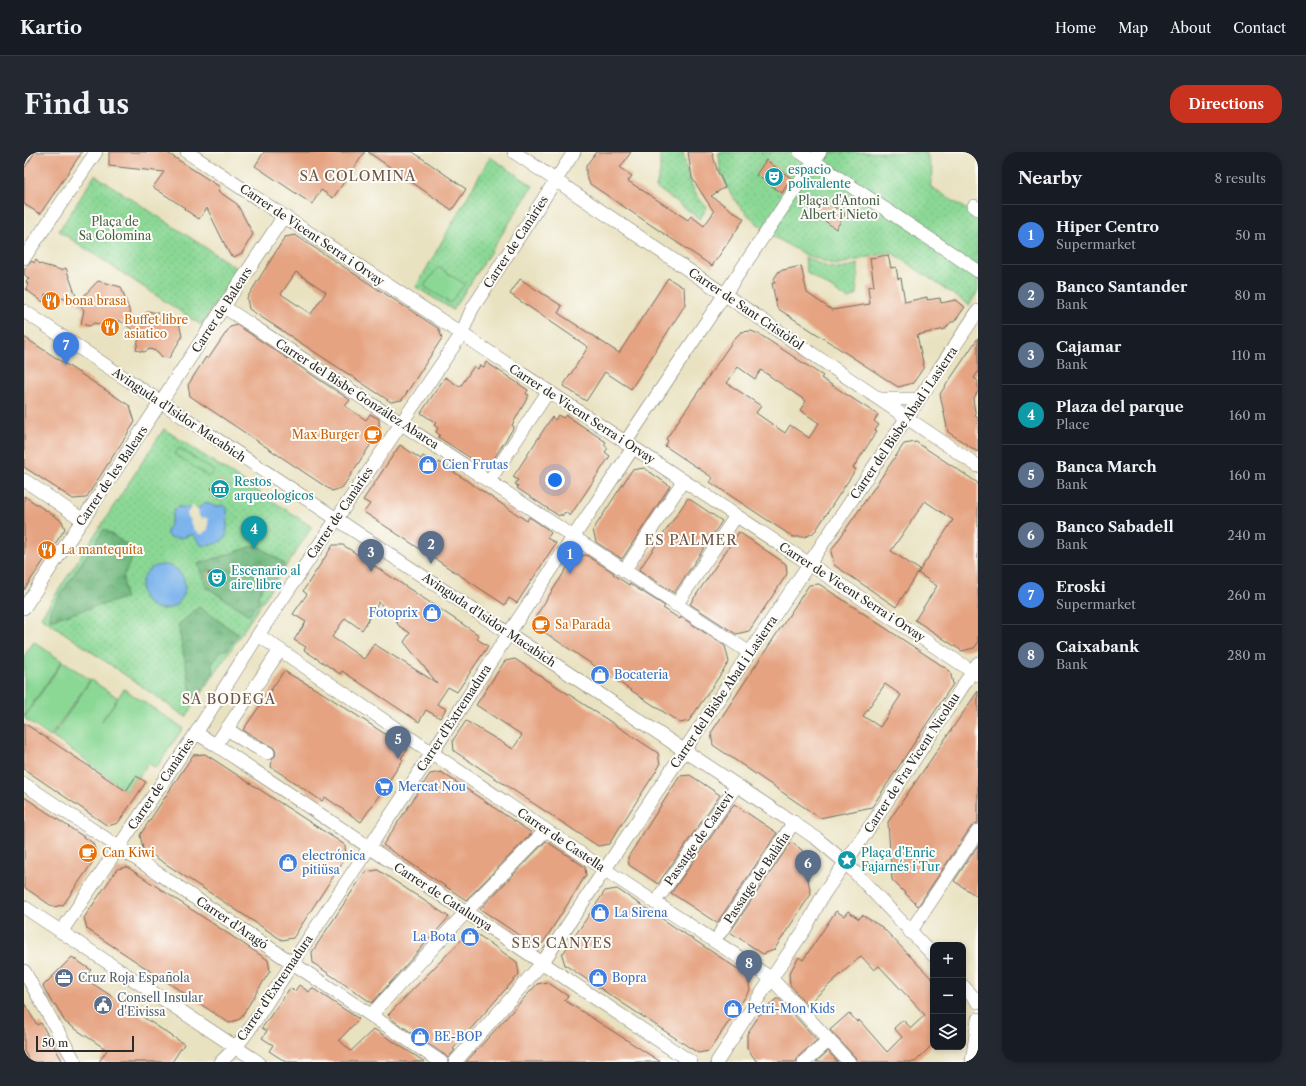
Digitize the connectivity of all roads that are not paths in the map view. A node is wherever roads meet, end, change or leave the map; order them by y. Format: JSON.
{"nodes":[{"id":1,"x":96,"y":152,"type":"edge"},
{"id":2,"x":187,"y":152,"type":"edge"},
{"id":3,"x":514,"y":152,"type":"edge"},
{"id":4,"x":574,"y":152,"type":"edge"},
{"id":5,"x":800,"y":152,"type":"edge"},
{"id":6,"x":817,"y":157,"type":"edge"},
{"id":7,"x":556,"y":180,"type":"junction"},
{"id":8,"x":284,"y":216,"type":"junction"},
{"id":9,"x":24,"y":258,"type":"edge"},
{"id":10,"x":978,"y":271,"type":"edge"},
{"id":11,"x":725,"y":294,"type":"junction"},
{"id":12,"x":224,"y":307,"type":"junction"},
{"id":13,"x":24,"y":311,"type":"edge"},
{"id":14,"x":978,"y":311,"type":"edge"},
{"id":15,"x":461,"y":335,"type":"junction"},
{"id":16,"x":548,"y":392,"type":"junction"},
{"id":17,"x":880,"y":399,"type":"junction"},
{"id":18,"x":919,"y":399,"type":"junction"},
{"id":19,"x":161,"y":403,"type":"junction"},
{"id":20,"x":907,"y":418,"type":"junction"},
{"id":21,"x":401,"y":424,"type":"junction"},
{"id":22,"x":629,"y":445,"type":"junction"},
{"id":23,"x":978,"y":466,"type":"edge"},
{"id":24,"x":24,"y":480,"type":"edge"},
{"id":25,"x":489,"y":481,"type":"junction"},
{"id":26,"x":683,"y":481,"type":"junction"},
{"id":27,"x":736,"y":516,"type":"junction"},
{"id":28,"x":336,"y":519,"type":"junction"},
{"id":29,"x":83,"y":520,"type":"junction"},
{"id":30,"x":574,"y":537,"type":"junction"},
{"id":31,"x":809,"y":564,"type":"junction"},
{"id":32,"x":624,"y":570,"type":"junction"},
{"id":33,"x":676,"y":605,"type":"junction"},
{"id":34,"x":24,"y":608,"type":"edge"},
{"id":35,"x":509,"y":633,"type":"junction"},
{"id":36,"x":258,"y":635,"type":"junction"},
{"id":37,"x":280,"y":650,"type":"junction"},
{"id":38,"x":750,"y":653,"type":"junction"},
{"id":39,"x":976,"y":670,"type":"edge"},
{"id":40,"x":227,"y":728,"type":"junction"},
{"id":41,"x":196,"y":733,"type":"junction"},
{"id":42,"x":216,"y":744,"type":"junction"},
{"id":43,"x":685,"y":750,"type":"junction"},
{"id":44,"x":268,"y":753,"type":"dead end"},
{"id":45,"x":432,"y":753,"type":"junction"},
{"id":46,"x":24,"y":784,"type":"edge"},
{"id":47,"x":737,"y":785,"type":"junction"},
{"id":48,"x":794,"y":822,"type":"junction"},
{"id":49,"x":546,"y":830,"type":"junction"},
{"id":50,"x":978,"y":831,"type":"edge"},
{"id":51,"x":119,"y":847,"type":"junction"},
{"id":52,"x":369,"y":848,"type":"junction"},
{"id":53,"x":846,"y":863,"type":"junction"},
{"id":54,"x":605,"y":870,"type":"junction"},
{"id":55,"x":661,"y":894,"type":"dead end"},
{"id":56,"x":24,"y":907,"type":"edge"},
{"id":57,"x":466,"y":912,"type":"junction"},
{"id":58,"x":61,"y":932,"type":"junction"},
{"id":59,"x":910,"y":932,"type":"junction"},
{"id":60,"x":720,"y":933,"type":"dead end"},
{"id":61,"x":930,"y":952,"type":"edge"},
{"id":62,"x":543,"y":962,"type":"junction"},
{"id":63,"x":292,"y":963,"type":"junction"},
{"id":64,"x":24,"y":971,"type":"edge"},
{"id":65,"x":771,"y":978,"type":"junction"},
{"id":66,"x":966,"y":989,"type":"edge"},
{"id":67,"x":978,"y":1002,"type":"edge"},
{"id":68,"x":371,"y":1015,"type":"junction"},
{"id":69,"x":978,"y":1019,"type":"edge"},
{"id":70,"x":829,"y":1040,"type":"junction"},
{"id":71,"x":236,"y":1047,"type":"junction"},
{"id":72,"x":75,"y":1062,"type":"edge"},
{"id":73,"x":220,"y":1062,"type":"edge"},
{"id":74,"x":258,"y":1062,"type":"edge"},
{"id":75,"x":441,"y":1062,"type":"edge"},
{"id":76,"x":455,"y":1062,"type":"edge"},
{"id":77,"x":691,"y":1062,"type":"edge"},
{"id":78,"x":717,"y":1062,"type":"edge"},
{"id":79,"x":804,"y":1062,"type":"edge"},
{"id":80,"x":849,"y":1062,"type":"edge"},
{"id":81,"x":972,"y":1062,"type":"edge"}],
"edges":[{"from":1,"to":9,"type":"street"},
{"from":2,"to":8,"type":"street","name":"Carrer de Vicent Serra i Orvay"},
{"from":3,"to":7,"type":"street","name":"Carrer de Sant Cristòfol"},
{"from":4,"to":7,"type":"street","name":"Carrer de Canàries"},
{"from":5,"to":6,"type":"street"},
{"from":6,"to":10,"type":"street"},
{"from":6,"to":11,"type":"street","name":"Carrer d'Extremadura"},
{"from":7,"to":11,"type":"street","name":"Carrer de Sant Cristòfol"},
{"from":7,"to":15,"type":"street","name":"Carrer de Canàries"},
{"from":8,"to":12,"type":"street","name":"Carrer de Balears"},
{"from":8,"to":15,"type":"street","name":"Carrer de Vicent Serra i Orvay"},
{"from":11,"to":17,"type":"street","name":"Carrer de Sant Cristòfol"},
{"from":11,"to":22,"type":"street","name":"Carrer d'Extremadura"},
{"from":12,"to":19,"type":"street","name":"Carrer de Balears"},
{"from":12,"to":21,"type":"street","name":"Carrer del Bisbe González Abarca"},
{"from":13,"to":19,"type":"street","name":"Avinguda d'Isidor Macabich"},
{"from":14,"to":18,"type":"street","name":"Carrer del Bisbe Abad i Lasierra"},
{"from":15,"to":16,"type":"street","name":"Carrer de Vicent Serra i Orvay"},
{"from":15,"to":21,"type":"street","name":"Carrer de Canàries"},
{"from":16,"to":22,"type":"street","name":"Carrer de Vicent Serra i Orvay"},
{"from":16,"to":25,"type":"street"},
{"from":17,"to":18,"type":"street"},
{"from":17,"to":20,"type":"street","name":"Carrer de Sant Cristòfol"},
{"from":18,"to":20,"type":"street","name":"Carrer del Bisbe Abad i Lasierra"},
{"from":19,"to":28,"type":"street","name":"Avinguda d'Isidor Macabich"},
{"from":19,"to":29,"type":"street","name":"Carrer de les Balears"},
{"from":20,"to":23,"type":"street","name":"Carrer de Sant Cristòfol"},
{"from":20,"to":31,"type":"street","name":"Carrer del Bisbe Abad i Lasierra"},
{"from":21,"to":25,"type":"street","name":"Carrer del Bisbe González Abarca"},
{"from":21,"to":28,"type":"street","name":"Carrer de Canàries"},
{"from":22,"to":26,"type":"street","name":"Carrer de Vicent Serra i Orvay"},
{"from":22,"to":30,"type":"street","name":"Carrer d'Extremadura"},
{"from":24,"to":29,"type":"street"},
{"from":25,"to":30,"type":"street","name":"Carrer del Bisbe González Abarca"},
{"from":26,"to":27,"type":"street","name":"Carrer de Vicent Serra i Orvay"},
{"from":26,"to":32,"type":"street"},
{"from":27,"to":31,"type":"street","name":"Carrer de Vicent Serra i Orvay"},
{"from":27,"to":33,"type":"street"},
{"from":28,"to":35,"type":"street","name":"Avinguda d'Isidor Macabich"},
{"from":28,"to":36,"type":"street","name":"Carrer de Canàries"},
{"from":29,"to":34,"type":"street","name":"Carrer de les Balears"},
{"from":30,"to":32,"type":"street","name":"Carrer del Bisbe González Abarca"},
{"from":30,"to":35,"type":"street","name":"Carrer d'Extremadura"},
{"from":31,"to":38,"type":"street","name":"Carrer del Bisbe Abad i Lasierra"},
{"from":31,"to":39,"type":"street","name":"Carrer de Vicent Serra i Orvay"},
{"from":32,"to":33,"type":"street","name":"Carrer del Bisbe González Abarca"},
{"from":33,"to":38,"type":"street","name":"Carrer del Bisbe González Abarca"},
{"from":35,"to":43,"type":"street","name":"Avinguda d'Isidor Macabich"},
{"from":35,"to":45,"type":"street","name":"Carrer d'Extremadura"},
{"from":36,"to":37,"type":"street","name":"Carrer de Castella"},
{"from":36,"to":41,"type":"street","name":"Carrer de Canàries"},
{"from":37,"to":40,"type":"street"},
{"from":37,"to":45,"type":"street","name":"Carrer de Castella"},
{"from":38,"to":43,"type":"street","name":"Carrer del Bisbe Abad i Lasierra"},
{"from":39,"to":53,"type":"street","name":"Carrer de Fra Vicent Nicolau"},
{"from":40,"to":42,"type":"street"},
{"from":40,"to":44,"type":"street"},
{"from":41,"to":42,"type":"street","name":"Carrer de Catalunya"},
{"from":41,"to":51,"type":"street","name":"Carrer de Canàries"},
{"from":42,"to":52,"type":"street","name":"Carrer de Catalunya"},
{"from":43,"to":47,"type":"street","name":"Avinguda d'Isidor Macabich"},
{"from":43,"to":54,"type":"street","name":"Carrer del Bisbe Abad i Lasierra"},
{"from":45,"to":49,"type":"street","name":"Carrer de Castella"},
{"from":45,"to":52,"type":"street","name":"Carrer d'Extremadura"},
{"from":46,"to":51,"type":"street","name":"Carrer d'Aragó"},
{"from":47,"to":48,"type":"street","name":"Avinguda d'Isidor Macabich"},
{"from":47,"to":55,"type":"street","name":"Passatge de Casteví"},
{"from":48,"to":53,"type":"street","name":"Avinguda d'Isidor Macabich"},
{"from":48,"to":60,"type":"street","name":"Passatge de Balàfia"},
{"from":49,"to":54,"type":"street","name":"Carrer de Castella"},
{"from":49,"to":57,"type":"street"},
{"from":50,"to":59,"type":"street"},
{"from":51,"to":58,"type":"street","name":"Carrer de Canàries"},
{"from":51,"to":63,"type":"street","name":"Carrer d'Aragó"},
{"from":52,"to":57,"type":"street","name":"Carrer de Catalunya"},
{"from":52,"to":63,"type":"street","name":"Carrer d'Extremadura"},
{"from":53,"to":59,"type":"street","name":"Avinguda d'Isidor Macabich"},
{"from":53,"to":65,"type":"street","name":"Carrer de Fra Vicent Nicolau"},
{"from":54,"to":62,"type":"street","name":"Carrer del Bisbe Abad i Lasierra"},
{"from":54,"to":65,"type":"street","name":"Carrer de Castella"},
{"from":56,"to":58,"type":"street"},
{"from":57,"to":62,"type":"street","name":"Carrer de Catalunya"},
{"from":57,"to":68,"type":"street"},
{"from":58,"to":71,"type":"street"},
{"from":59,"to":61,"type":"street","name":"Avinguda d'Isidor Macabich"},
{"from":62,"to":76,"type":"street","name":"Carrer del Bisbe Abad i Lasierra"},
{"from":62,"to":77,"type":"street","name":"Carrer de Catalunya"},
{"from":63,"to":68,"type":"street","name":"Carrer d'Aragó"},
{"from":63,"to":71,"type":"street","name":"Carrer d'Extremadura"},
{"from":64,"to":72,"type":"street"},
{"from":65,"to":70,"type":"street","name":"Carrer de Castella"},
{"from":65,"to":78,"type":"street","name":"Carrer de Fra Vicent Nicolau"},
{"from":66,"to":67,"type":"street"},
{"from":68,"to":75,"type":"street","name":"Carrer d'Aragó"},
{"from":69,"to":81,"type":"street"},
{"from":70,"to":79,"type":"street"},
{"from":70,"to":80,"type":"street","name":"Carrer de Castella"},
{"from":71,"to":73,"type":"street","name":"Carrer d'Extremadura"},
{"from":71,"to":74,"type":"street"}]}
